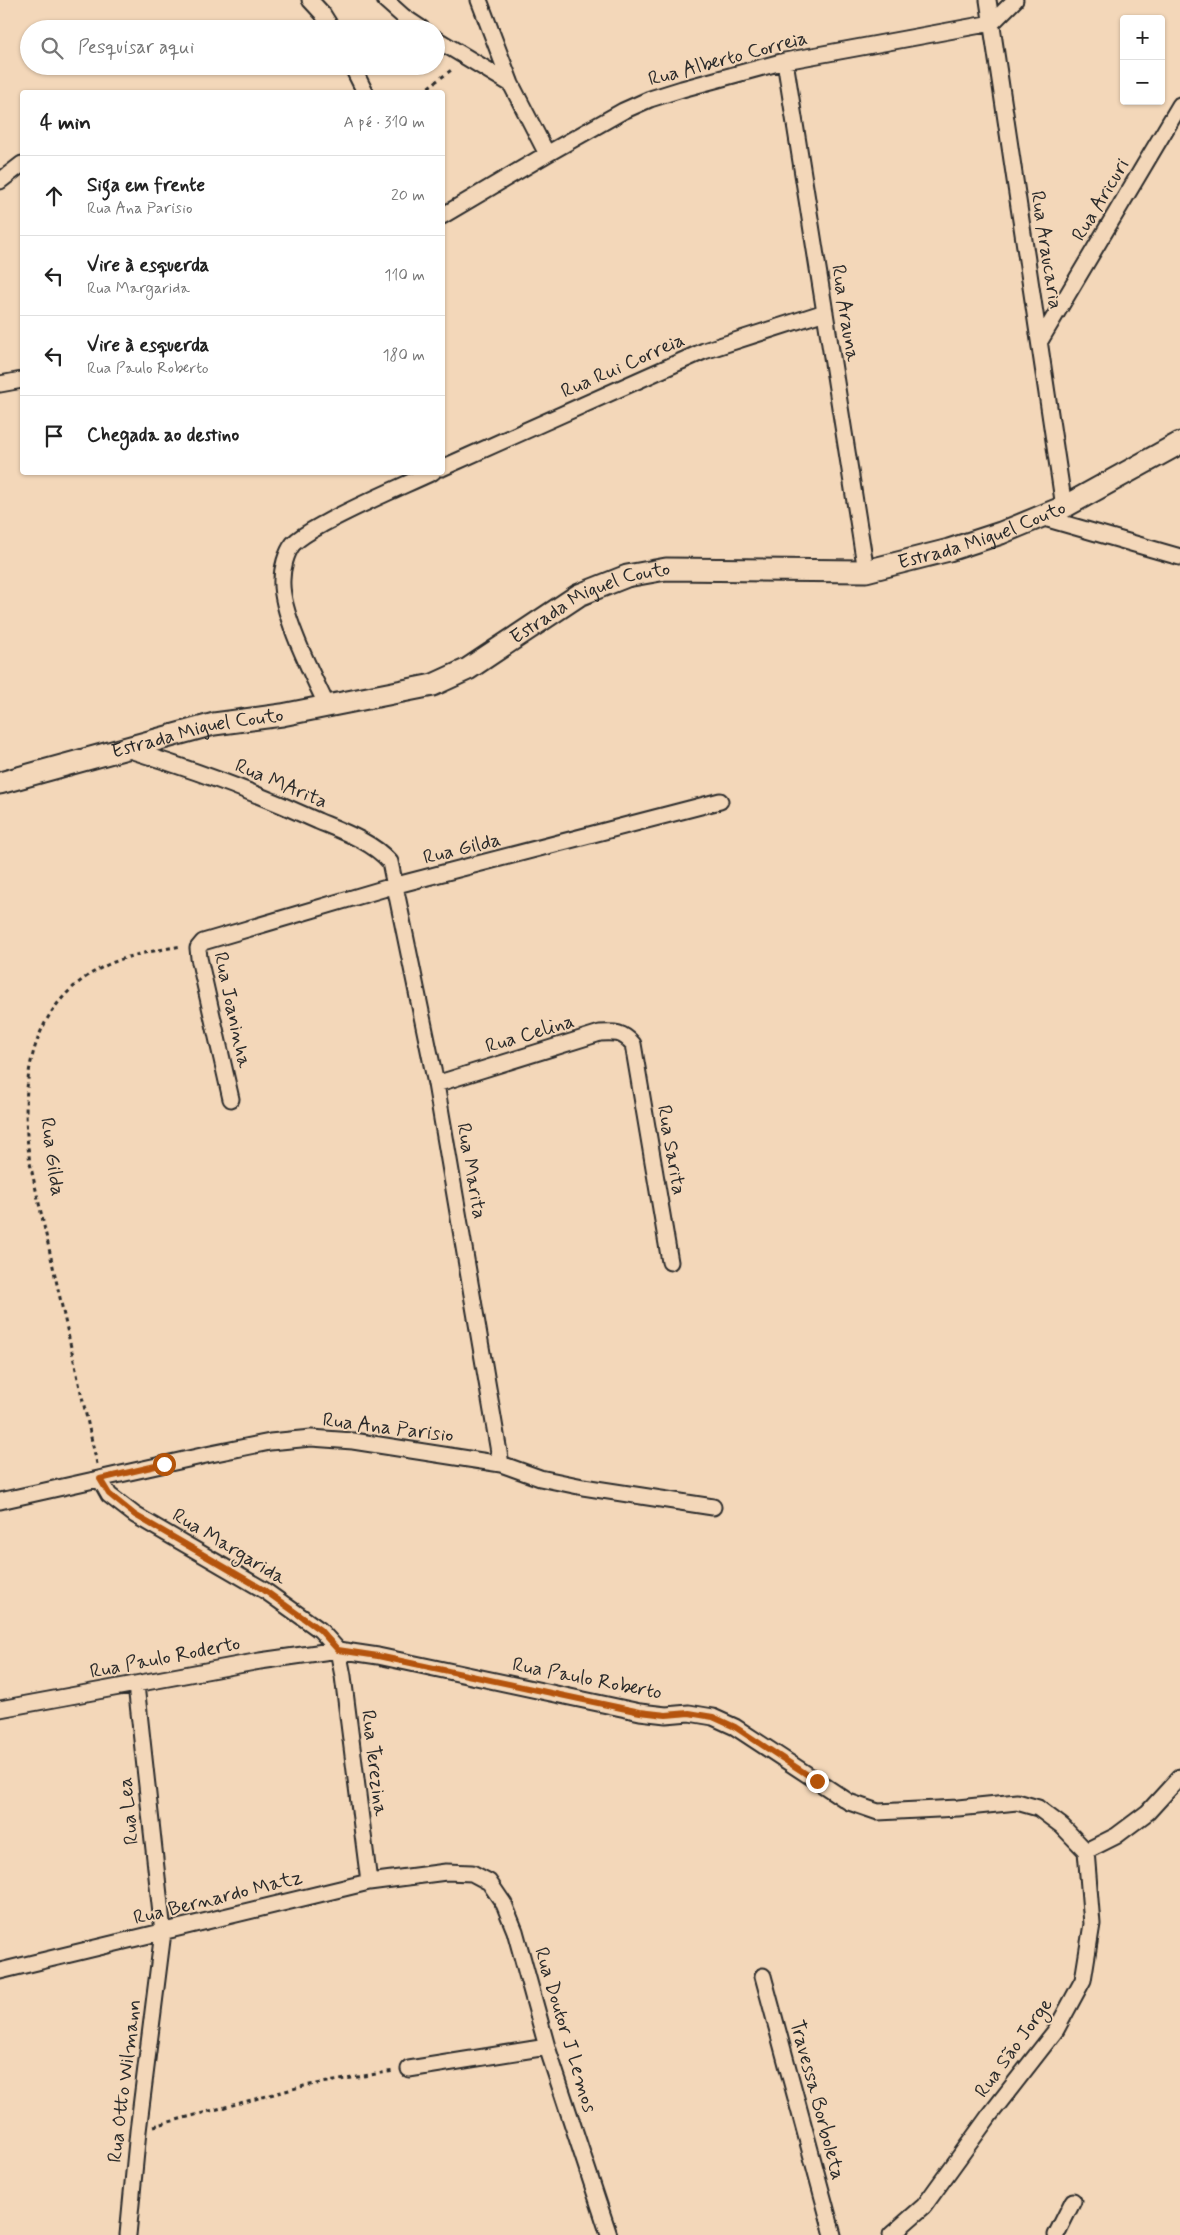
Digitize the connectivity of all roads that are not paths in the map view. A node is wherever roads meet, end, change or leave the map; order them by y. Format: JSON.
{"nodes":[{"id":1,"x":310,"y":0,"type":"edge"},
{"id":2,"x":385,"y":0,"type":"edge"},
{"id":3,"x":479,"y":0,"type":"edge"},
{"id":4,"x":988,"y":0,"type":"edge"},
{"id":5,"x":1015,"y":0,"type":"edge"},
{"id":6,"x":326,"y":20,"type":"edge"},
{"id":7,"x":408,"y":20,"type":"edge"},
{"id":8,"x":992,"y":24,"type":"junction"},
{"id":9,"x":445,"y":44,"type":"edge"},
{"id":10,"x":785,"y":61,"type":"junction"},
{"id":11,"x":356,"y":75,"type":"edge"},
{"id":12,"x":511,"y":84,"type":"junction"},
{"id":13,"x":364,"y":90,"type":"edge"},
{"id":14,"x":1180,"y":106,"type":"edge"},
{"id":15,"x":547,"y":154,"type":"junction"},
{"id":16,"x":20,"y":166,"type":"edge"},
{"id":17,"x":0,"y":181,"type":"edge"},
{"id":18,"x":445,"y":214,"type":"edge"},
{"id":19,"x":825,"y":312,"type":"junction"},
{"id":20,"x":1040,"y":341,"type":"junction"},
{"id":21,"x":20,"y":380,"type":"edge"},
{"id":22,"x":0,"y":384,"type":"edge"},
{"id":23,"x":1180,"y":443,"type":"edge"},
{"id":24,"x":445,"y":467,"type":"edge"},
{"id":25,"x":426,"y":475,"type":"edge"},
{"id":26,"x":1064,"y":507,"type":"junction"},
{"id":27,"x":1040,"y":517,"type":"junction"},
{"id":28,"x":1180,"y":557,"type":"edge"},
{"id":29,"x":866,"y":570,"type":"junction"},
{"id":30,"x":327,"y":706,"type":"junction"},
{"id":31,"x":126,"y":748,"type":"junction"},
{"id":32,"x":0,"y":783,"type":"edge"},
{"id":33,"x":720,"y":801,"type":"dead end"},
{"id":34,"x":393,"y":886,"type":"junction"},
{"id":35,"x":208,"y":940,"type":"joint"},
{"id":36,"x":633,"y":1044,"type":"joint"},
{"id":37,"x":436,"y":1084,"type":"junction"},
{"id":38,"x":231,"y":1099,"type":"dead end"},
{"id":39,"x":670,"y":1262,"type":"dead end"},
{"id":40,"x":501,"y":1464,"type":"junction"},
{"id":41,"x":100,"y":1479,"type":"junction"},
{"id":42,"x":0,"y":1501,"type":"edge"},
{"id":43,"x":713,"y":1507,"type":"dead end"},
{"id":44,"x":338,"y":1650,"type":"junction"},
{"id":45,"x":136,"y":1685,"type":"junction"},
{"id":46,"x":0,"y":1709,"type":"edge"},
{"id":47,"x":1180,"y":1777,"type":"edge"},
{"id":48,"x":1086,"y":1851,"type":"junction"},
{"id":49,"x":446,"y":1872,"type":"joint"},
{"id":50,"x":369,"y":1882,"type":"junction"},
{"id":51,"x":163,"y":1932,"type":"junction"},
{"id":52,"x":0,"y":1971,"type":"edge"},
{"id":53,"x":763,"y":1976,"type":"dead end"},
{"id":54,"x":547,"y":2047,"type":"junction"},
{"id":55,"x":409,"y":2069,"type":"road end"},
{"id":56,"x":1073,"y":2201,"type":"dead end"},
{"id":57,"x":128,"y":2235,"type":"edge"},
{"id":58,"x":609,"y":2235,"type":"edge"},
{"id":59,"x":833,"y":2235,"type":"edge"},
{"id":60,"x":891,"y":2235,"type":"edge"},
{"id":61,"x":1056,"y":2235,"type":"edge"}],
"edges":[{"from":1,"to":6,"type":"street"},
{"from":2,"to":7,"type":"street"},
{"from":3,"to":12,"type":"street"},
{"from":4,"to":8,"type":"street","name":"Rua Araucaria"},
{"from":5,"to":8,"type":"street"},
{"from":8,"to":10,"type":"street","name":"Rua Alberto Correia"},
{"from":8,"to":20,"type":"street","name":"Rua Araucaria"},
{"from":9,"to":12,"type":"street"},
{"from":10,"to":15,"type":"street","name":"Rua Alberto Correia"},
{"from":10,"to":19,"type":"street","name":"Rua Arauna"},
{"from":11,"to":13,"type":"street"},
{"from":12,"to":15,"type":"street"},
{"from":14,"to":20,"type":"street","name":"Rua Aricuri"},
{"from":15,"to":18,"type":"street","name":"Rua Alberto Correia"},
{"from":16,"to":17,"type":"street"},
{"from":19,"to":24,"type":"street","name":"Rua Rui Correia"},
{"from":19,"to":29,"type":"street","name":"Rua Arauna"},
{"from":20,"to":26,"type":"street","name":"Rua Araucaria"},
{"from":21,"to":22,"type":"street"},
{"from":23,"to":26,"type":"street","name":"Estrada Miguel Couto"},
{"from":25,"to":30,"type":"street"},
{"from":26,"to":27,"type":"street","name":"Estrada Miguel Couto"},
{"from":27,"to":28,"type":"street"},
{"from":27,"to":29,"type":"street","name":"Estrada Miguel Couto"},
{"from":29,"to":30,"type":"street","name":"Estrada Miguel Couto"},
{"from":30,"to":31,"type":"street","name":"Estrada Miguel Couto"},
{"from":31,"to":32,"type":"street","name":"Estrada Miguel Couto"},
{"from":31,"to":34,"type":"street","name":"Rua MArita"},
{"from":33,"to":34,"type":"street","name":"Rua Gilda"},
{"from":34,"to":35,"type":"street","name":"Rua Gilda"},
{"from":34,"to":37,"type":"street","name":"Rua Marita"},
{"from":35,"to":38,"type":"street","name":"Rua Joaninha"},
{"from":36,"to":37,"type":"street","name":"Rua Celina"},
{"from":36,"to":39,"type":"street","name":"Rua Sarita"},
{"from":37,"to":40,"type":"street","name":"Rua Marita"},
{"from":40,"to":41,"type":"street","name":"Rua Ana Parisio"},
{"from":40,"to":43,"type":"street","name":"Rua Ana Parisio"},
{"from":41,"to":42,"type":"street","name":"Rua Ana Parisio"},
{"from":41,"to":44,"type":"street","name":"Rua Margarida"},
{"from":44,"to":45,"type":"street","name":"Rua Paulo Roderto"},
{"from":44,"to":48,"type":"street","name":"Rua Paulo Roberto"},
{"from":44,"to":50,"type":"street","name":"Rua Terezina"},
{"from":45,"to":46,"type":"street","name":"Rua Paulo Roderto"},
{"from":45,"to":51,"type":"street","name":"Rua Lea"},
{"from":47,"to":48,"type":"street"},
{"from":48,"to":60,"type":"street","name":"Rua São Jorge"},
{"from":49,"to":50,"type":"street","name":"Rua Bernardo Matz"},
{"from":49,"to":54,"type":"street","name":"Rua Doutor J Lemos"},
{"from":50,"to":51,"type":"street","name":"Rua Bernardo Matz"},
{"from":51,"to":52,"type":"street","name":"Rua Bernardo Matz"},
{"from":51,"to":57,"type":"street","name":"Rua Otto Wilmann"},
{"from":53,"to":59,"type":"street","name":"Travessa Borboleta"},
{"from":54,"to":55,"type":"street"},
{"from":54,"to":58,"type":"street","name":"Rua Doutor J Lemos"},
{"from":56,"to":61,"type":"street"}]}
